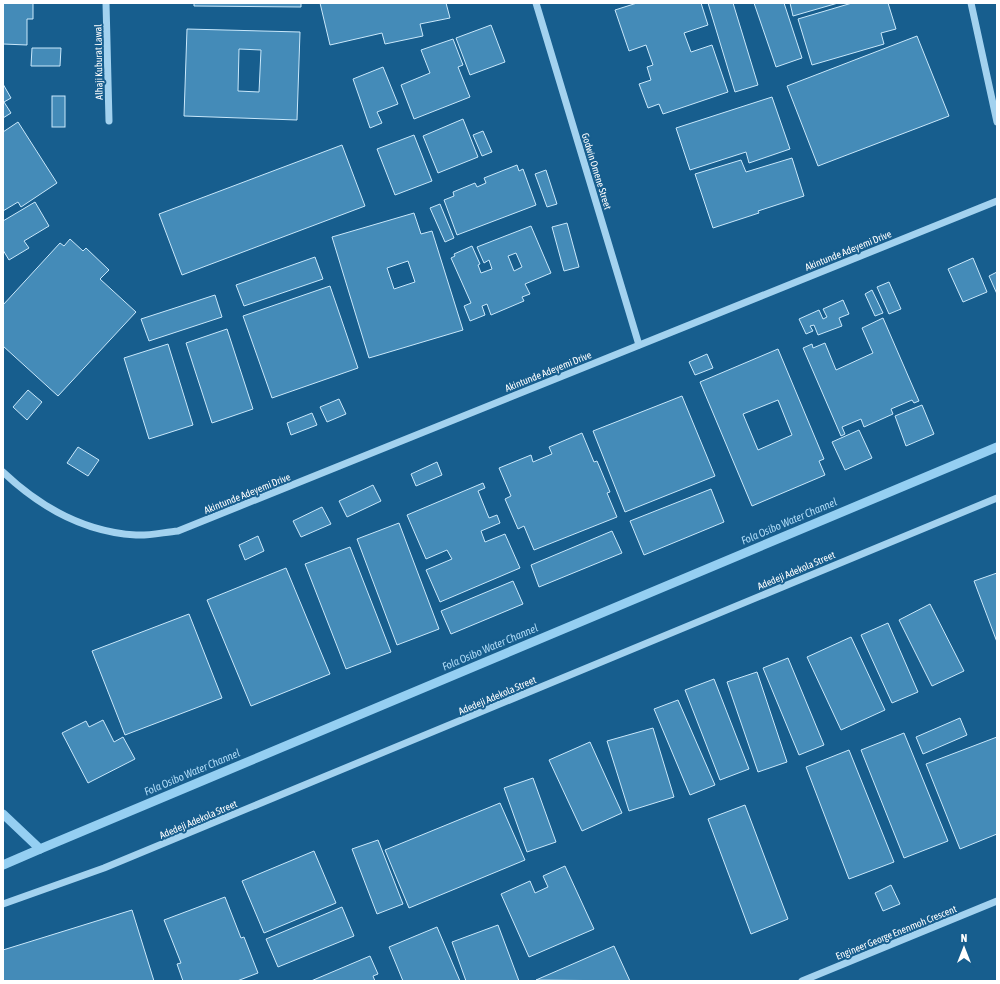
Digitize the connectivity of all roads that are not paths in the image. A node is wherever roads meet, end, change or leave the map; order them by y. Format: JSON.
{"nodes":[{"id":1,"x":106,"y":3,"type":"edge"},
{"id":2,"x":536,"y":3,"type":"edge"},
{"id":3,"x":971,"y":3,"type":"edge"},
{"id":4,"x":109,"y":121,"type":"dead end"},
{"id":5,"x":997,"y":122,"type":"edge"},
{"id":6,"x":997,"y":201,"type":"edge"},
{"id":7,"x":639,"y":346,"type":"junction"},
{"id":8,"x":3,"y":472,"type":"edge"},
{"id":9,"x":997,"y":498,"type":"edge"},
{"id":10,"x":997,"y":901,"type":"edge"},
{"id":11,"x":3,"y":904,"type":"edge"},
{"id":12,"x":813,"y":979,"type":"edge"},
{"id":13,"x":802,"y":981,"type":"edge"}],
"edges":[{"from":1,"to":4,"type":"street","name":"Alhaji Kuburat Lawal"},
{"from":2,"to":7,"type":"street","name":"Godwin Omene Street"},
{"from":3,"to":5,"type":"street"},
{"from":6,"to":7,"type":"street","name":"Akintunde Adeyemi Drive"},
{"from":7,"to":8,"type":"street","name":"Akintunde Adeyemi Drive"},
{"from":9,"to":11,"type":"street","name":"Adedeji Adekola Street"},
{"from":10,"to":12,"type":"street","name":"Engineer George Enenmoh Crescent"},
{"from":12,"to":13,"type":"street","name":"Engineer George Enenmoh Crescent"}]}
